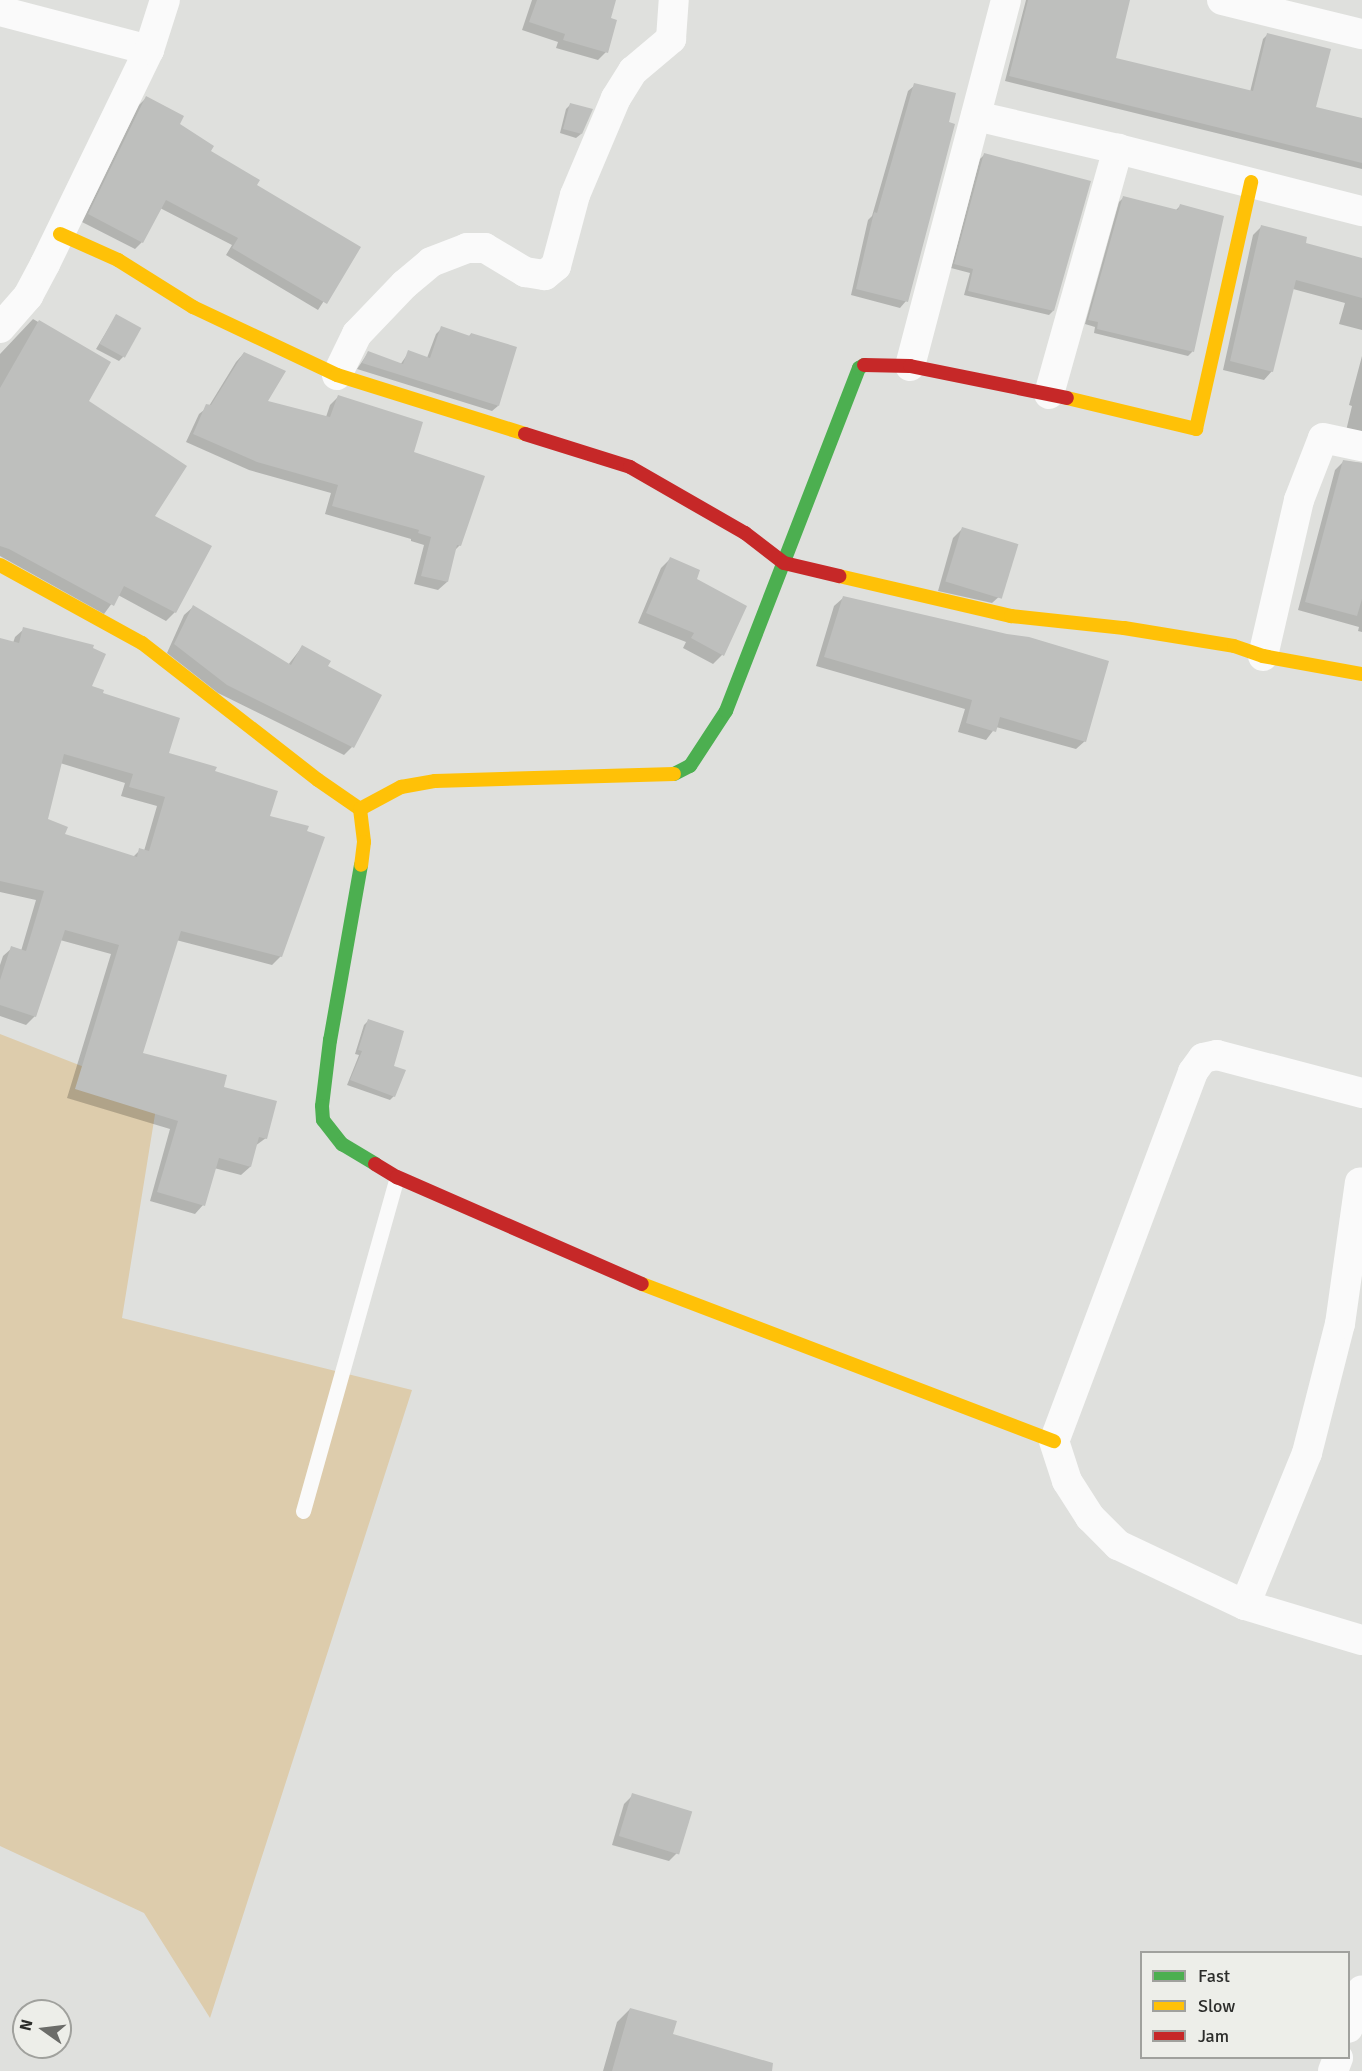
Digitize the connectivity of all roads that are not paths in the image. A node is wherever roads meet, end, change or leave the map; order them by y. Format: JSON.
{"nodes":[{"id":1,"x":165,"y":0,"type":"edge"},
{"id":2,"x":674,"y":0,"type":"edge"},
{"id":3,"x":1006,"y":0,"type":"edge"},
{"id":4,"x":1222,"y":0,"type":"edge"},
{"id":5,"x":0,"y":11,"type":"edge"},
{"id":6,"x":1362,"y":34,"type":"edge"},
{"id":7,"x":149,"y":50,"type":"junction"},
{"id":8,"x":976,"y":116,"type":"junction"},
{"id":9,"x":1119,"y":149,"type":"junction"},
{"id":10,"x":1251,"y":182,"type":"junction"},
{"id":11,"x":1362,"y":211,"type":"edge"},
{"id":12,"x":60,"y":234,"type":"junction"},
{"id":13,"x":0,"y":328,"type":"edge"},
{"id":14,"x":910,"y":366,"type":"junction"},
{"id":15,"x":337,"y":375,"type":"junction"},
{"id":16,"x":1049,"y":394,"type":"junction"},
{"id":17,"x":1362,"y":446,"type":"edge"},
{"id":18,"x":784,"y":563,"type":"junction"},
{"id":19,"x":0,"y":565,"type":"edge"},
{"id":20,"x":1263,"y":656,"type":"junction"},
{"id":21,"x":1362,"y":674,"type":"edge"},
{"id":22,"x":360,"y":809,"type":"junction"},
{"id":23,"x":1362,"y":1093,"type":"edge"},
{"id":24,"x":397,"y":1177,"type":"junction"},
{"id":25,"x":1360,"y":1182,"type":"dead end"},
{"id":26,"x":1054,"y":1441,"type":"junction"},
{"id":27,"x":303,"y":1511,"type":"dead end"},
{"id":28,"x":1245,"y":1605,"type":"junction"},
{"id":29,"x":1362,"y":1640,"type":"edge"},
{"id":30,"x":1362,"y":1990,"type":"edge"},
{"id":31,"x":1350,"y":2023,"type":"edge"}],
"edges":[{"from":1,"to":7,"type":"street"},
{"from":2,"to":15,"type":"street"},
{"from":3,"to":8,"type":"street"},
{"from":4,"to":6,"type":"street"},
{"from":5,"to":7,"type":"street"},
{"from":7,"to":12,"type":"street"},
{"from":8,"to":9,"type":"street"},
{"from":8,"to":14,"type":"street"},
{"from":9,"to":10,"type":"street"},
{"from":9,"to":16,"type":"street"},
{"from":10,"to":11,"type":"street"},
{"from":10,"to":16,"type":"street"},
{"from":12,"to":13,"type":"street"},
{"from":12,"to":15,"type":"street"},
{"from":14,"to":16,"type":"street"},
{"from":14,"to":18,"type":"street"},
{"from":15,"to":18,"type":"street"},
{"from":17,"to":20,"type":"street"},
{"from":18,"to":20,"type":"street"},
{"from":18,"to":22,"type":"street"},
{"from":19,"to":22,"type":"street"},
{"from":20,"to":21,"type":"street"},
{"from":22,"to":24,"type":"street"},
{"from":23,"to":26,"type":"street"},
{"from":24,"to":26,"type":"street"},
{"from":24,"to":27,"type":"lane"},
{"from":25,"to":28,"type":"street"},
{"from":26,"to":28,"type":"street"},
{"from":28,"to":29,"type":"street"},
{"from":30,"to":31,"type":"street"}]}
